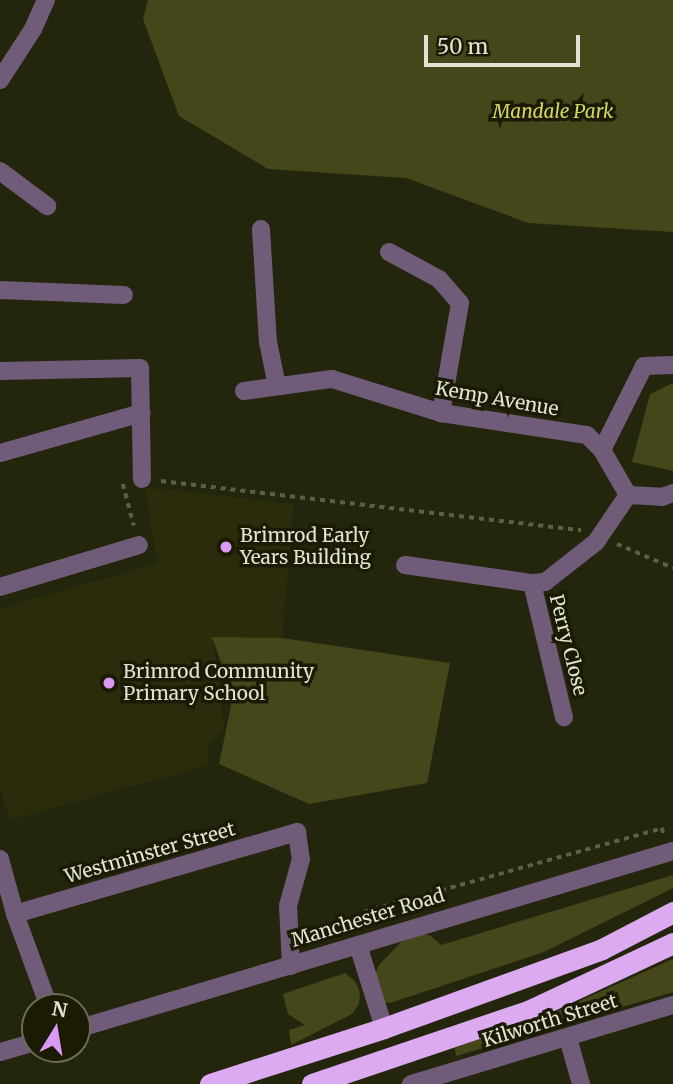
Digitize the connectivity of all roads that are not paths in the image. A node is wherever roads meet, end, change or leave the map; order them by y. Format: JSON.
{"nodes":[{"id":1,"x":46,"y":0,"type":"edge"},
{"id":2,"x":0,"y":80,"type":"edge"},
{"id":3,"x":0,"y":171,"type":"edge"},
{"id":4,"x":47,"y":205,"type":"dead end"},
{"id":5,"x":261,"y":229,"type":"dead end"},
{"id":6,"x":389,"y":251,"type":"dead end"},
{"id":7,"x":0,"y":290,"type":"edge"},
{"id":8,"x":124,"y":295,"type":"dead end"},
{"id":9,"x":673,"y":365,"type":"edge"},
{"id":10,"x":0,"y":371,"type":"edge"},
{"id":11,"x":277,"y":386,"type":"junction"},
{"id":12,"x":244,"y":391,"type":"dead end"},
{"id":13,"x":141,"y":413,"type":"junction"},
{"id":14,"x":441,"y":413,"type":"junction"},
{"id":15,"x":602,"y":450,"type":"junction"},
{"id":16,"x":0,"y":453,"type":"edge"},
{"id":17,"x":142,"y":479,"type":"road end"},
{"id":18,"x":673,"y":493,"type":"edge"},
{"id":19,"x":628,"y":495,"type":"junction"},
{"id":20,"x":139,"y":545,"type":"road end"},
{"id":21,"x":405,"y":565,"type":"dead end"},
{"id":22,"x":532,"y":583,"type":"junction"},
{"id":23,"x":0,"y":586,"type":"edge"},
{"id":24,"x":564,"y":717,"type":"dead end"},
{"id":25,"x":673,"y":851,"type":"edge"},
{"id":26,"x":0,"y":859,"type":"edge"},
{"id":27,"x":673,"y":912,"type":"edge"},
{"id":28,"x":15,"y":914,"type":"junction"},
{"id":29,"x":673,"y":943,"type":"edge"},
{"id":30,"x":358,"y":945,"type":"junction"},
{"id":31,"x":291,"y":966,"type":"junction"},
{"id":32,"x":44,"y":993,"type":"edge"},
{"id":33,"x":673,"y":1005,"type":"edge"},
{"id":34,"x":91,"y":1026,"type":"edge"},
{"id":35,"x":384,"y":1028,"type":"junction"},
{"id":36,"x":568,"y":1038,"type":"junction"},
{"id":37,"x":21,"y":1046,"type":"edge"},
{"id":38,"x":0,"y":1052,"type":"edge"},
{"id":39,"x":440,"y":1080,"type":"edge"},
{"id":40,"x":209,"y":1084,"type":"edge"},
{"id":41,"x":312,"y":1084,"type":"edge"},
{"id":42,"x":411,"y":1084,"type":"edge"},
{"id":43,"x":581,"y":1084,"type":"edge"}],
"edges":[{"from":1,"to":2,"type":"street"},
{"from":3,"to":4,"type":"street"},
{"from":5,"to":11,"type":"street"},
{"from":6,"to":14,"type":"street"},
{"from":7,"to":8,"type":"street"},
{"from":9,"to":15,"type":"street"},
{"from":10,"to":13,"type":"street"},
{"from":11,"to":12,"type":"street","name":"Kemp Avenue"},
{"from":11,"to":14,"type":"street","name":"Kemp Avenue"},
{"from":13,"to":16,"type":"street"},
{"from":13,"to":17,"type":"street"},
{"from":14,"to":15,"type":"street","name":"Kemp Avenue"},
{"from":15,"to":19,"type":"street","name":"Kemp Avenue"},
{"from":18,"to":19,"type":"street"},
{"from":19,"to":22,"type":"street"},
{"from":20,"to":23,"type":"street"},
{"from":21,"to":22,"type":"street"},
{"from":22,"to":24,"type":"street","name":"Perry Close"},
{"from":25,"to":30,"type":"street","name":"Manchester Road"},
{"from":26,"to":28,"type":"street"},
{"from":27,"to":35,"type":"highway"},
{"from":28,"to":31,"type":"street","name":"Westminster Street"},
{"from":28,"to":32,"type":"street"},
{"from":29,"to":41,"type":"highway"},
{"from":30,"to":31,"type":"street","name":"Manchester Road"},
{"from":30,"to":35,"type":"street"},
{"from":31,"to":34,"type":"street","name":"Manchester Road"},
{"from":33,"to":36,"type":"street","name":"Kilworth Street"},
{"from":35,"to":40,"type":"highway"},
{"from":36,"to":39,"type":"street","name":"Kilworth Street"},
{"from":36,"to":43,"type":"street"},
{"from":37,"to":38,"type":"street"},
{"from":39,"to":42,"type":"street","name":"Kilworth Street"}]}
